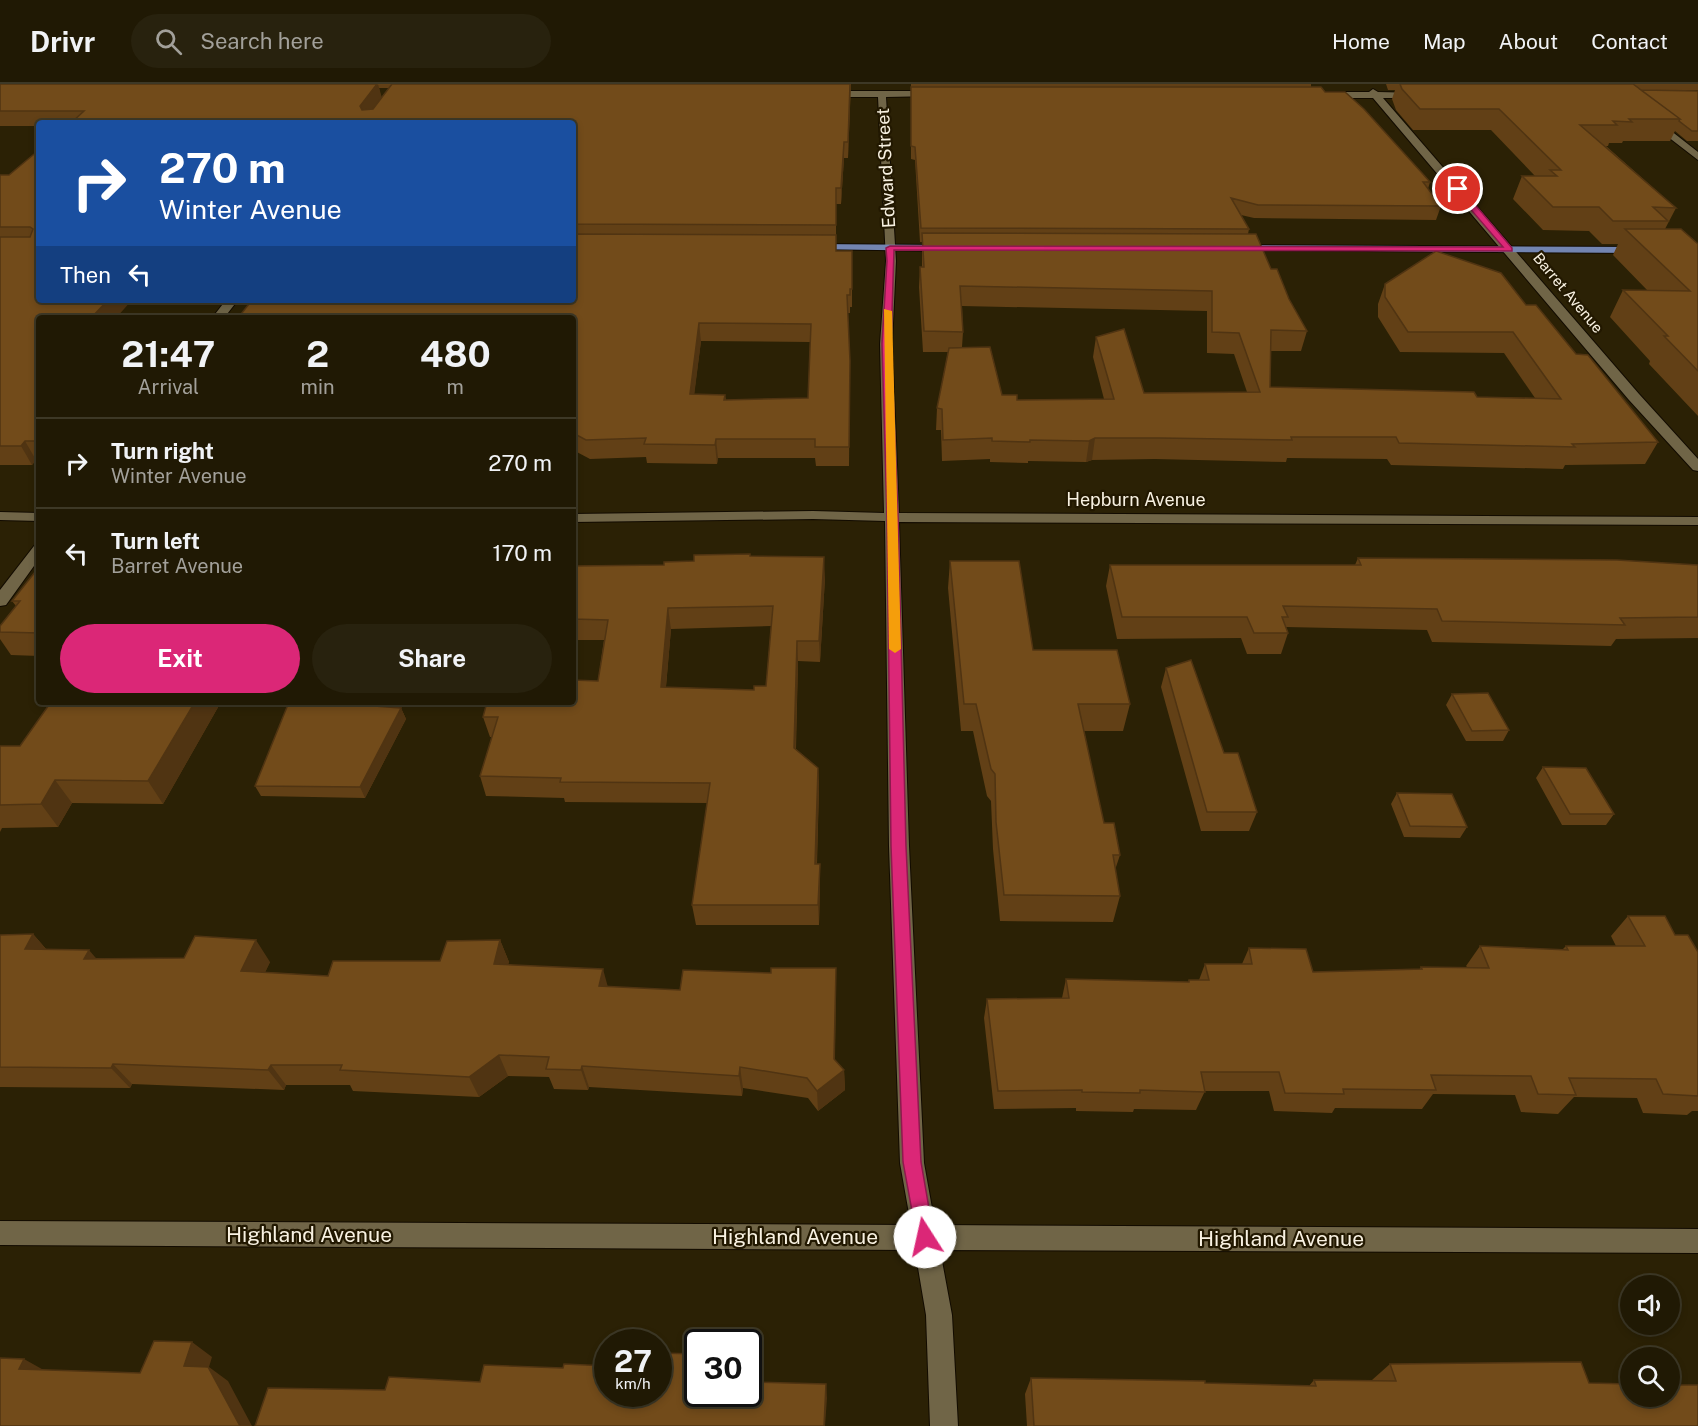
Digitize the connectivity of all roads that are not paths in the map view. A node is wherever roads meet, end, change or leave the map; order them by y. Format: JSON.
{"nodes":[{"id":1,"x":1367,"y":84,"type":"edge"},
{"id":2,"x":823,"y":94,"type":"edge"},
{"id":3,"x":882,"y":94,"type":"junction"},
{"id":4,"x":941,"y":94,"type":"edge"},
{"id":5,"x":1310,"y":95,"type":"edge"},
{"id":6,"x":1376,"y":95,"type":"junction"},
{"id":7,"x":1430,"y":95,"type":"edge"},
{"id":8,"x":1642,"y":112,"type":"edge"},
{"id":9,"x":1698,"y":157,"type":"edge"},
{"id":10,"x":805,"y":247,"type":"edge"},
{"id":11,"x":890,"y":248,"type":"junction"},
{"id":12,"x":958,"y":248,"type":"edge"},
{"id":13,"x":1226,"y":248,"type":"edge"},
{"id":14,"x":1509,"y":250,"type":"junction"},
{"id":15,"x":1654,"y":250,"type":"edge"},
{"id":16,"x":230,"y":303,"type":"edge"},
{"id":17,"x":220,"y":315,"type":"edge"},
{"id":18,"x":1692,"y":454,"type":"edge"},
{"id":19,"x":1698,"y":467,"type":"edge"},
{"id":20,"x":0,"y":516,"type":"edge"},
{"id":21,"x":36,"y":517,"type":"edge"},
{"id":22,"x":892,"y":517,"type":"junction"},
{"id":23,"x":576,"y":518,"type":"edge"},
{"id":24,"x":1698,"y":521,"type":"edge"},
{"id":25,"x":36,"y":553,"type":"edge"},
{"id":26,"x":0,"y":601,"type":"edge"},
{"id":27,"x":0,"y":1233,"type":"edge"},
{"id":28,"x":925,"y":1237,"type":"junction"},
{"id":29,"x":1698,"y":1241,"type":"edge"},
{"id":30,"x":944,"y":1426,"type":"edge"}],
"edges":[{"from":1,"to":6,"type":"street","name":"Barret Avenue"},
{"from":2,"to":3,"type":"street"},
{"from":3,"to":4,"type":"street"},
{"from":3,"to":11,"type":"street","name":"Edward Street"},
{"from":5,"to":6,"type":"street"},
{"from":6,"to":7,"type":"street"},
{"from":6,"to":14,"type":"street","name":"Barret Avenue"},
{"from":8,"to":9,"type":"street"},
{"from":10,"to":11,"type":"main road"},
{"from":11,"to":12,"type":"main road"},
{"from":11,"to":22,"type":"street","name":"Edward Street"},
{"from":13,"to":14,"type":"main road"},
{"from":14,"to":15,"type":"main road"},
{"from":14,"to":18,"type":"street","name":"Barret Avenue"},
{"from":16,"to":17,"type":"street"},
{"from":18,"to":19,"type":"street","name":"Barret Avenue"},
{"from":20,"to":21,"type":"street"},
{"from":22,"to":23,"type":"street","name":"Hepburn Avenue"},
{"from":22,"to":24,"type":"street","name":"Hepburn Avenue"},
{"from":22,"to":28,"type":"street","name":"Edward Street"},
{"from":25,"to":26,"type":"street"},
{"from":27,"to":28,"type":"street","name":"Highland Avenue"},
{"from":28,"to":29,"type":"street","name":"Highland Avenue"},
{"from":28,"to":30,"type":"street","name":"Edward Street"}]}
